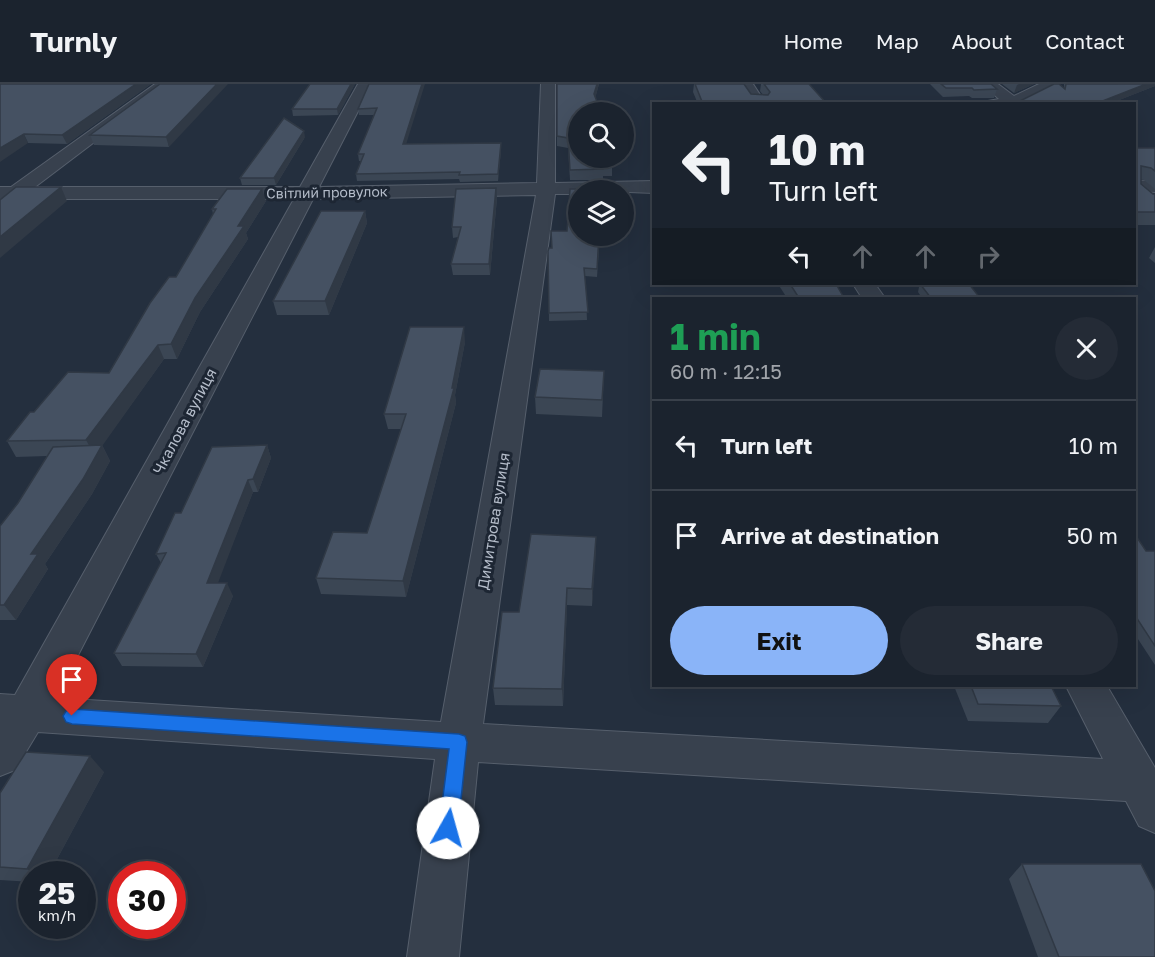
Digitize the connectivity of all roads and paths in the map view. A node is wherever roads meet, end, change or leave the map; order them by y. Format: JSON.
{"nodes":[{"id":1,"x":164,"y":84,"type":"edge"},
{"id":2,"x":365,"y":84,"type":"edge"},
{"id":3,"x":548,"y":84,"type":"edge"},
{"id":4,"x":746,"y":84,"type":"edge"},
{"id":5,"x":989,"y":84,"type":"edge"},
{"id":6,"x":1051,"y":84,"type":"edge"},
{"id":7,"x":758,"y":102,"type":"edge"},
{"id":8,"x":1013,"y":102,"type":"joint"},
{"id":9,"x":1136,"y":186,"type":"edge"},
{"id":10,"x":1155,"y":186,"type":"edge"},
{"id":11,"x":652,"y":187,"type":"edge"},
{"id":12,"x":546,"y":189,"type":"junction"},
{"id":13,"x":307,"y":193,"type":"junction"},
{"id":14,"x":5,"y":197,"type":"edge"},
{"id":15,"x":1155,"y":201,"type":"edge"},
{"id":16,"x":1087,"y":687,"type":"edge"},
{"id":17,"x":13,"y":713,"type":"edge"},
{"id":18,"x":459,"y":742,"type":"junction"},
{"id":19,"x":0,"y":756,"type":"edge"},
{"id":20,"x":1147,"y":796,"type":"edge"},
{"id":21,"x":433,"y":957,"type":"edge"}],
"edges":[{"from":1,"to":14,"type":"street"},
{"from":2,"to":13,"type":"street","name":"Чкалова вулиця"},
{"from":3,"to":12,"type":"street","name":"Димитрова вулиця"},
{"from":4,"to":7,"type":"street"},
{"from":5,"to":8,"type":"street"},
{"from":6,"to":8,"type":"street"},
{"from":9,"to":10,"type":"street"},
{"from":9,"to":15,"type":"street"},
{"from":11,"to":12,"type":"street","name":"Світлий провулок"},
{"from":12,"to":13,"type":"street","name":"Світлий провулок"},
{"from":12,"to":18,"type":"street","name":"Димитрова вулиця"},
{"from":13,"to":14,"type":"street","name":"Світлий провулок"},
{"from":13,"to":17,"type":"street","name":"Чкалова вулиця"},
{"from":16,"to":20,"type":"street"},
{"from":17,"to":18,"type":"street"},
{"from":17,"to":19,"type":"street","name":"Чкалова вулиця"},
{"from":18,"to":20,"type":"street"},
{"from":18,"to":21,"type":"street","name":"Димитрова вулиця"}]}
